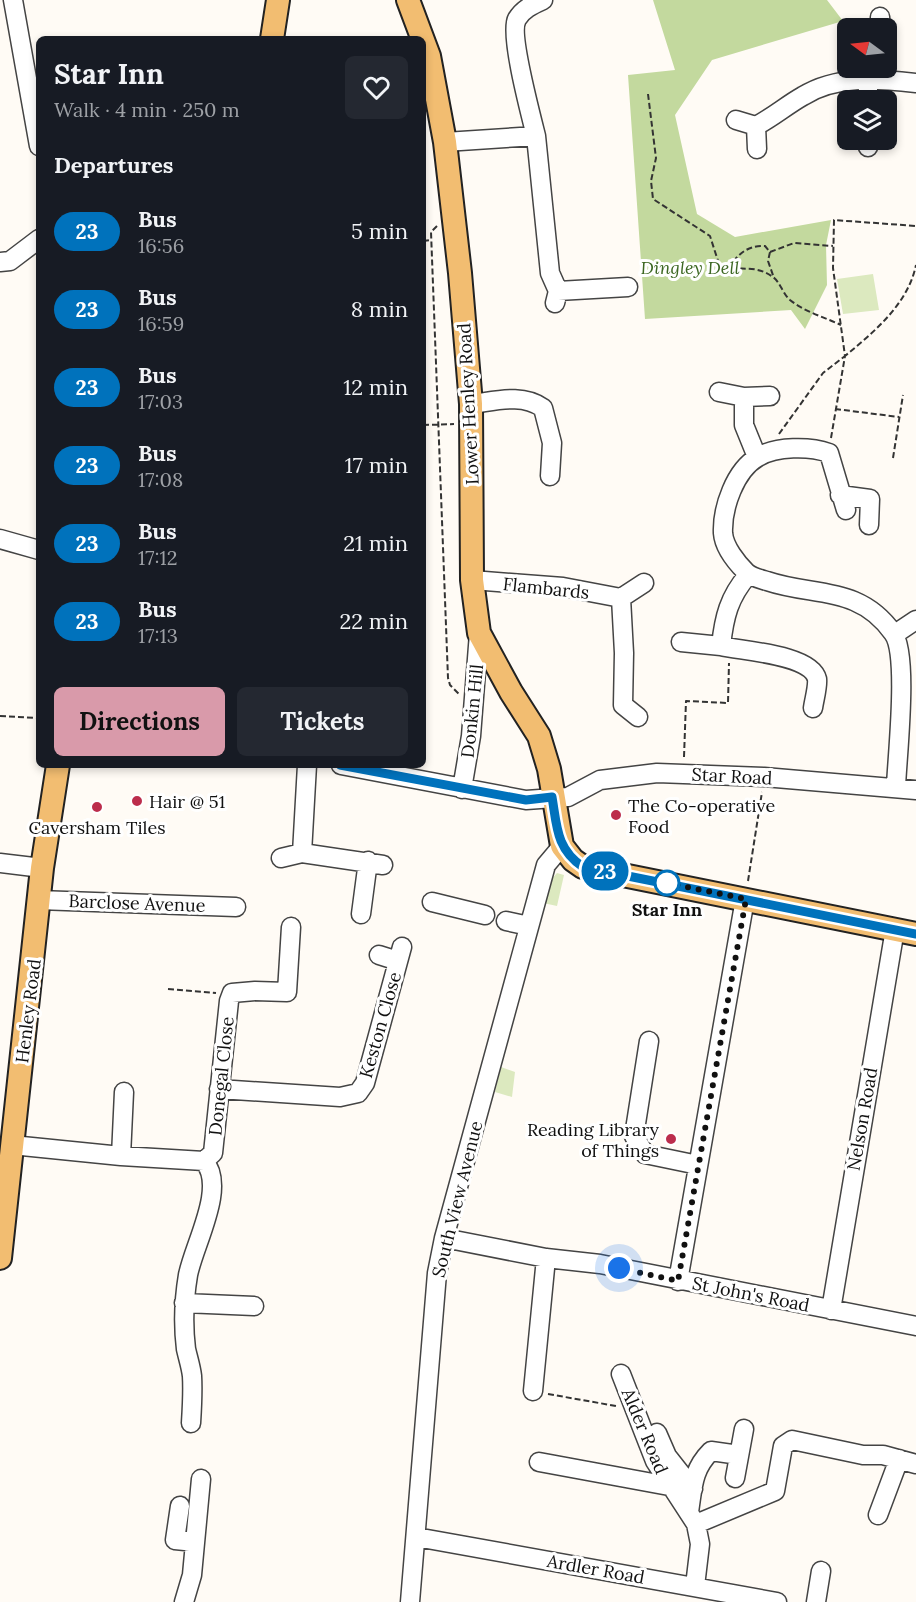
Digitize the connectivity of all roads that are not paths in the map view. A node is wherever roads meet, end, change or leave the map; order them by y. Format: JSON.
{"nodes":[{"id":1,"x":13,"y":0,"type":"edge"},
{"id":2,"x":278,"y":0,"type":"edge"},
{"id":3,"x":408,"y":0,"type":"edge"},
{"id":4,"x":543,"y":0,"type":"edge"},
{"id":5,"x":272,"y":36,"type":"edge"},
{"id":6,"x":422,"y":36,"type":"edge"},
{"id":7,"x":426,"y":48,"type":"edge"},
{"id":8,"x":858,"y":78,"type":"edge"},
{"id":9,"x":892,"y":78,"type":"edge"},
{"id":10,"x":916,"y":83,"type":"edge"},
{"id":11,"x":36,"y":109,"type":"edge"},
{"id":12,"x":736,"y":120,"type":"dead end"},
{"id":13,"x":756,"y":126,"type":"junction"},
{"id":14,"x":536,"y":136,"type":"junction"},
{"id":15,"x":445,"y":142,"type":"junction"},
{"id":16,"x":757,"y":149,"type":"dead end"},
{"id":17,"x":36,"y":241,"type":"edge"},
{"id":18,"x":0,"y":262,"type":"edge"},
{"id":19,"x":628,"y":287,"type":"dead end"},
{"id":20,"x":719,"y":392,"type":"dead end"},
{"id":21,"x":770,"y":396,"type":"dead end"},
{"id":22,"x":744,"y":397,"type":"junction"},
{"id":23,"x":471,"y":404,"type":"junction"},
{"id":24,"x":764,"y":455,"type":"junction"},
{"id":25,"x":550,"y":476,"type":"dead end"},
{"id":26,"x":869,"y":525,"type":"dead end"},
{"id":27,"x":0,"y":539,"type":"edge"},
{"id":28,"x":36,"y":549,"type":"edge"},
{"id":29,"x":748,"y":574,"type":"junction"},
{"id":30,"x":472,"y":580,"type":"junction"},
{"id":31,"x":644,"y":583,"type":"dead end"},
{"id":32,"x":621,"y":598,"type":"junction"},
{"id":33,"x":916,"y":620,"type":"edge"},
{"id":34,"x":479,"y":633,"type":"junction"},
{"id":35,"x":894,"y":634,"type":"junction"},
{"id":36,"x":681,"y":642,"type":"dead end"},
{"id":37,"x":725,"y":647,"type":"junction"},
{"id":38,"x":813,"y":708,"type":"dead end"},
{"id":39,"x":638,"y":717,"type":"dead end"},
{"id":40,"x":58,"y":768,"type":"edge"},
{"id":41,"x":307,"y":768,"type":"edge"},
{"id":42,"x":355,"y":768,"type":"edge"},
{"id":43,"x":896,"y":787,"type":"junction"},
{"id":44,"x":462,"y":789,"type":"junction"},
{"id":45,"x":916,"y":790,"type":"edge"},
{"id":46,"x":552,"y":797,"type":"junction"},
{"id":47,"x":562,"y":846,"type":"junction"},
{"id":48,"x":302,"y":853,"type":"junction"},
{"id":49,"x":281,"y":858,"type":"dead end"},
{"id":50,"x":0,"y":863,"type":"edge"},
{"id":51,"x":42,"y":868,"type":"junction"},
{"id":52,"x":746,"y":899,"type":"junction"},
{"id":53,"x":38,"y":900,"type":"junction"},
{"id":54,"x":432,"y":902,"type":"dead end"},
{"id":55,"x":236,"y":907,"type":"dead end"},
{"id":56,"x":361,"y":914,"type":"dead end"},
{"id":57,"x":485,"y":915,"type":"dead end"},
{"id":58,"x":506,"y":921,"type":"dead end"},
{"id":59,"x":529,"y":926,"type":"junction"},
{"id":60,"x":291,"y":927,"type":"dead end"},
{"id":61,"x":905,"y":931,"type":"edge"},
{"id":62,"x":379,"y":955,"type":"dead end"},
{"id":63,"x":649,"y":1041,"type":"dead end"},
{"id":64,"x":219,"y":1089,"type":"junction"},
{"id":65,"x":124,"y":1092,"type":"dead end"},
{"id":66,"x":12,"y":1144,"type":"junction"},
{"id":67,"x":121,"y":1156,"type":"junction"},
{"id":68,"x":204,"y":1161,"type":"junction"},
{"id":69,"x":698,"y":1165,"type":"junction"},
{"id":70,"x":444,"y":1238,"type":"junction"},
{"id":71,"x":0,"y":1258,"type":"edge"},
{"id":72,"x":546,"y":1258,"type":"junction"},
{"id":73,"x":678,"y":1281,"type":"junction"},
{"id":74,"x":184,"y":1303,"type":"junction"},
{"id":75,"x":254,"y":1306,"type":"dead end"},
{"id":76,"x":831,"y":1310,"type":"junction"},
{"id":77,"x":916,"y":1326,"type":"edge"},
{"id":78,"x":621,"y":1374,"type":"dead end"},
{"id":79,"x":540,"y":1392,"type":"road end"},
{"id":80,"x":642,"y":1414,"type":"junction"},
{"id":81,"x":191,"y":1423,"type":"dead end"},
{"id":82,"x":744,"y":1429,"type":"dead end"},
{"id":83,"x":739,"y":1455,"type":"junction"},
{"id":84,"x":539,"y":1462,"type":"dead end"},
{"id":85,"x":908,"y":1462,"type":"edge"},
{"id":86,"x":735,"y":1478,"type":"dead end"},
{"id":87,"x":201,"y":1479,"type":"dead end"},
{"id":88,"x":669,"y":1486,"type":"junction"},
{"id":89,"x":693,"y":1489,"type":"junction"},
{"id":90,"x":180,"y":1506,"type":"dead end"},
{"id":91,"x":878,"y":1515,"type":"dead end"},
{"id":92,"x":693,"y":1518,"type":"junction"},
{"id":93,"x":416,"y":1537,"type":"junction"},
{"id":94,"x":195,"y":1542,"type":"junction"},
{"id":95,"x":821,"y":1570,"type":"dead end"},
{"id":96,"x":695,"y":1586,"type":"junction"},
{"id":97,"x":183,"y":1602,"type":"edge"},
{"id":98,"x":410,"y":1602,"type":"edge"},
{"id":99,"x":777,"y":1602,"type":"edge"},
{"id":100,"x":816,"y":1602,"type":"edge"}],
"edges":[{"from":1,"to":11,"type":"street"},
{"from":2,"to":5,"type":"main road"},
{"from":3,"to":6,"type":"main road","name":"Lower Henley Road"},
{"from":4,"to":14,"type":"street"},
{"from":7,"to":15,"type":"main road","name":"Lower Henley Road"},
{"from":8,"to":13,"type":"street"},
{"from":9,"to":10,"type":"street"},
{"from":12,"to":13,"type":"street"},
{"from":13,"to":16,"type":"street"},
{"from":14,"to":15,"type":"street"},
{"from":14,"to":19,"type":"street"},
{"from":15,"to":23,"type":"main road","name":"Lower Henley Road"},
{"from":17,"to":18,"type":"street"},
{"from":20,"to":22,"type":"street"},
{"from":21,"to":22,"type":"street"},
{"from":22,"to":24,"type":"street"},
{"from":23,"to":25,"type":"street"},
{"from":23,"to":30,"type":"main road","name":"Lower Henley Road"},
{"from":24,"to":26,"type":"street"},
{"from":24,"to":29,"type":"street"},
{"from":27,"to":28,"type":"street"},
{"from":29,"to":35,"type":"street"},
{"from":29,"to":37,"type":"street"},
{"from":30,"to":32,"type":"street","name":"Flambards"},
{"from":30,"to":34,"type":"main road","name":"Lower Henley Road"},
{"from":31,"to":32,"type":"street"},
{"from":32,"to":39,"type":"street"},
{"from":33,"to":35,"type":"street"},
{"from":34,"to":44,"type":"street","name":"Donkin Hill"},
{"from":34,"to":46,"type":"main road","name":"Lower Henley Road"},
{"from":35,"to":43,"type":"street"},
{"from":36,"to":37,"type":"street"},
{"from":37,"to":38,"type":"street"},
{"from":40,"to":51,"type":"main road","name":"Henley Road"},
{"from":41,"to":48,"type":"street"},
{"from":42,"to":44,"type":"street"},
{"from":43,"to":45,"type":"street","name":"Star Road"},
{"from":43,"to":46,"type":"street","name":"Star Road"},
{"from":44,"to":46,"type":"street"},
{"from":46,"to":47,"type":"main road"},
{"from":47,"to":52,"type":"main road"},
{"from":47,"to":59,"type":"street","name":"South View Avenue"},
{"from":48,"to":49,"type":"street"},
{"from":48,"to":56,"type":"street"},
{"from":50,"to":51,"type":"street"},
{"from":51,"to":53,"type":"main road","name":"Henley Road"},
{"from":52,"to":61,"type":"main road"},
{"from":52,"to":69,"type":"street"},
{"from":53,"to":55,"type":"street","name":"Barclose Avenue"},
{"from":53,"to":66,"type":"main road","name":"Henley Road"},
{"from":54,"to":57,"type":"street"},
{"from":58,"to":59,"type":"street"},
{"from":59,"to":70,"type":"street","name":"South View Avenue"},
{"from":60,"to":64,"type":"street","name":"Donegal Close"},
{"from":61,"to":76,"type":"street","name":"Nelson Road"},
{"from":62,"to":64,"type":"street","name":"Keston Close"},
{"from":63,"to":69,"type":"street"},
{"from":64,"to":68,"type":"street","name":"Donegal Close"},
{"from":65,"to":67,"type":"street"},
{"from":66,"to":67,"type":"street","name":"Donegal Close"},
{"from":66,"to":71,"type":"main road","name":"Henley Road"},
{"from":67,"to":68,"type":"street","name":"Donegal Close"},
{"from":68,"to":74,"type":"street"},
{"from":69,"to":73,"type":"street"},
{"from":70,"to":72,"type":"street","name":"St John's Road"},
{"from":70,"to":93,"type":"street","name":"South View Avenue"},
{"from":72,"to":73,"type":"street","name":"St John's Road"},
{"from":72,"to":79,"type":"street"},
{"from":73,"to":76,"type":"street","name":"St John's Road"},
{"from":74,"to":75,"type":"street"},
{"from":74,"to":81,"type":"street"},
{"from":76,"to":77,"type":"street","name":"St John's Road"},
{"from":78,"to":80,"type":"street","name":"Alder Road"},
{"from":80,"to":88,"type":"street","name":"Alder Road"},
{"from":80,"to":89,"type":"street"},
{"from":82,"to":83,"type":"street"},
{"from":83,"to":86,"type":"street"},
{"from":83,"to":89,"type":"street"},
{"from":84,"to":88,"type":"street"},
{"from":85,"to":91,"type":"street"},
{"from":85,"to":92,"type":"street"},
{"from":87,"to":94,"type":"street"},
{"from":88,"to":92,"type":"street","name":"Alder Road"},
{"from":89,"to":92,"type":"street"},
{"from":90,"to":94,"type":"street"},
{"from":92,"to":96,"type":"street"},
{"from":93,"to":96,"type":"street","name":"Ardler Road"},
{"from":93,"to":98,"type":"street","name":"South View Avenue"},
{"from":94,"to":97,"type":"street"},
{"from":95,"to":100,"type":"street"},
{"from":96,"to":99,"type":"street","name":"Ardler Road"}]}
